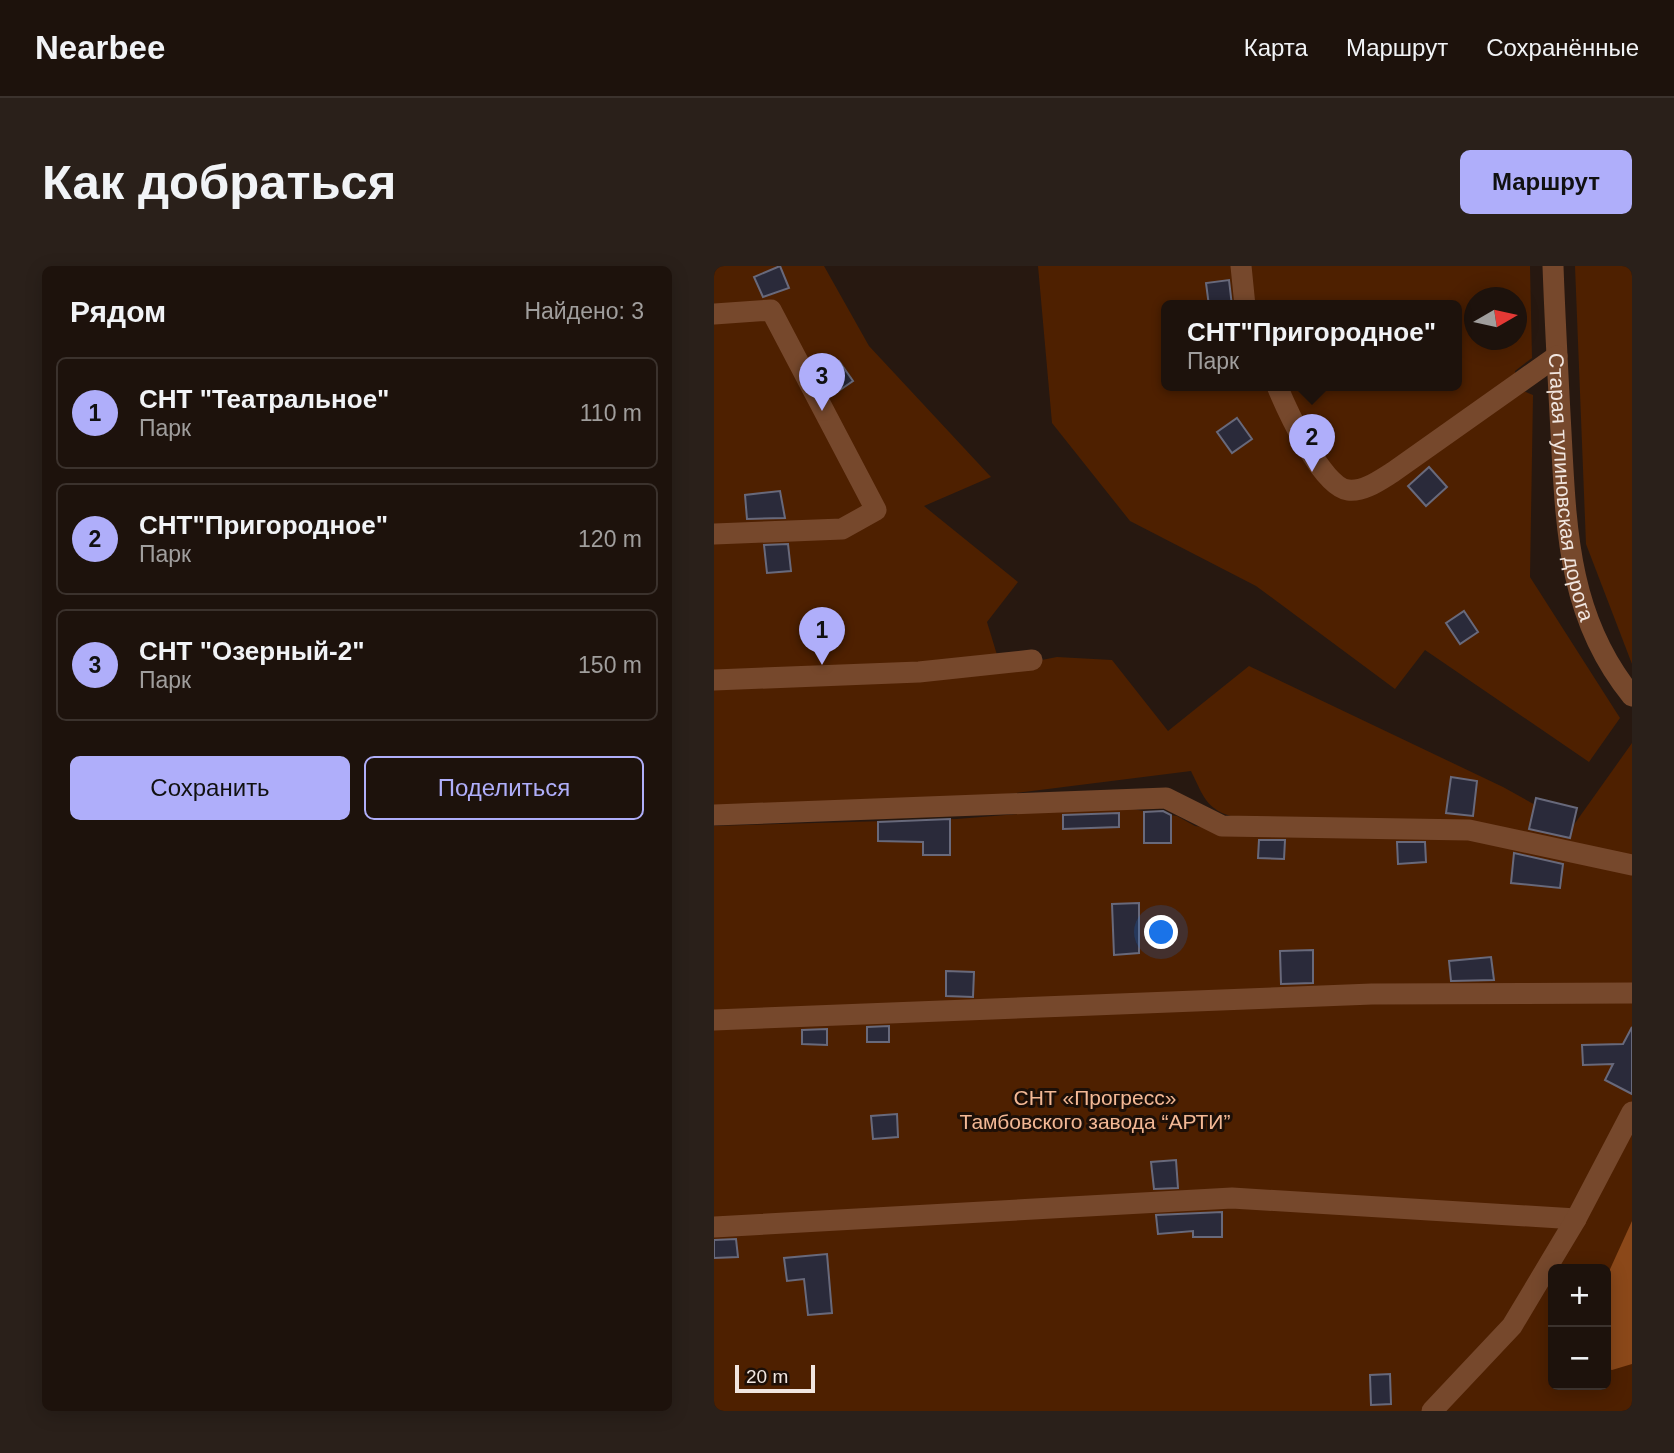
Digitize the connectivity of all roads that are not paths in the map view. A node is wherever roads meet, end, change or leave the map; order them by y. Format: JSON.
{"nodes":[{"id":1,"x":1241,"y":266,"type":"edge"},
{"id":2,"x":1553,"y":266,"type":"edge"},
{"id":3,"x":1244,"y":300,"type":"edge"},
{"id":4,"x":714,"y":314,"type":"edge"},
{"id":5,"x":1557,"y":356,"type":"junction"},
{"id":6,"x":1278,"y":391,"type":"edge"},
{"id":7,"x":714,"y":534,"type":"edge"},
{"id":8,"x":1032,"y":660,"type":"dead end"},
{"id":9,"x":714,"y":680,"type":"edge"},
{"id":10,"x":1632,"y":696,"type":"edge"},
{"id":11,"x":714,"y":815,"type":"edge"},
{"id":12,"x":1632,"y":865,"type":"edge"},
{"id":13,"x":1632,"y":993,"type":"edge"},
{"id":14,"x":714,"y":1020,"type":"edge"},
{"id":15,"x":1632,"y":1112,"type":"edge"},
{"id":16,"x":1576,"y":1219,"type":"junction"},
{"id":17,"x":714,"y":1227,"type":"edge"},
{"id":18,"x":1432,"y":1411,"type":"edge"}],
"edges":[{"from":1,"to":3,"type":"street"},
{"from":2,"to":5,"type":"street","name":"Старая тулиновская дорога"},
{"from":4,"to":7,"type":"street"},
{"from":5,"to":6,"type":"street"},
{"from":5,"to":10,"type":"street","name":"Старая тулиновская дорога"},
{"from":8,"to":9,"type":"street"},
{"from":11,"to":12,"type":"street"},
{"from":13,"to":14,"type":"street"},
{"from":15,"to":16,"type":"street"},
{"from":16,"to":17,"type":"street"},
{"from":16,"to":18,"type":"street"}]}
